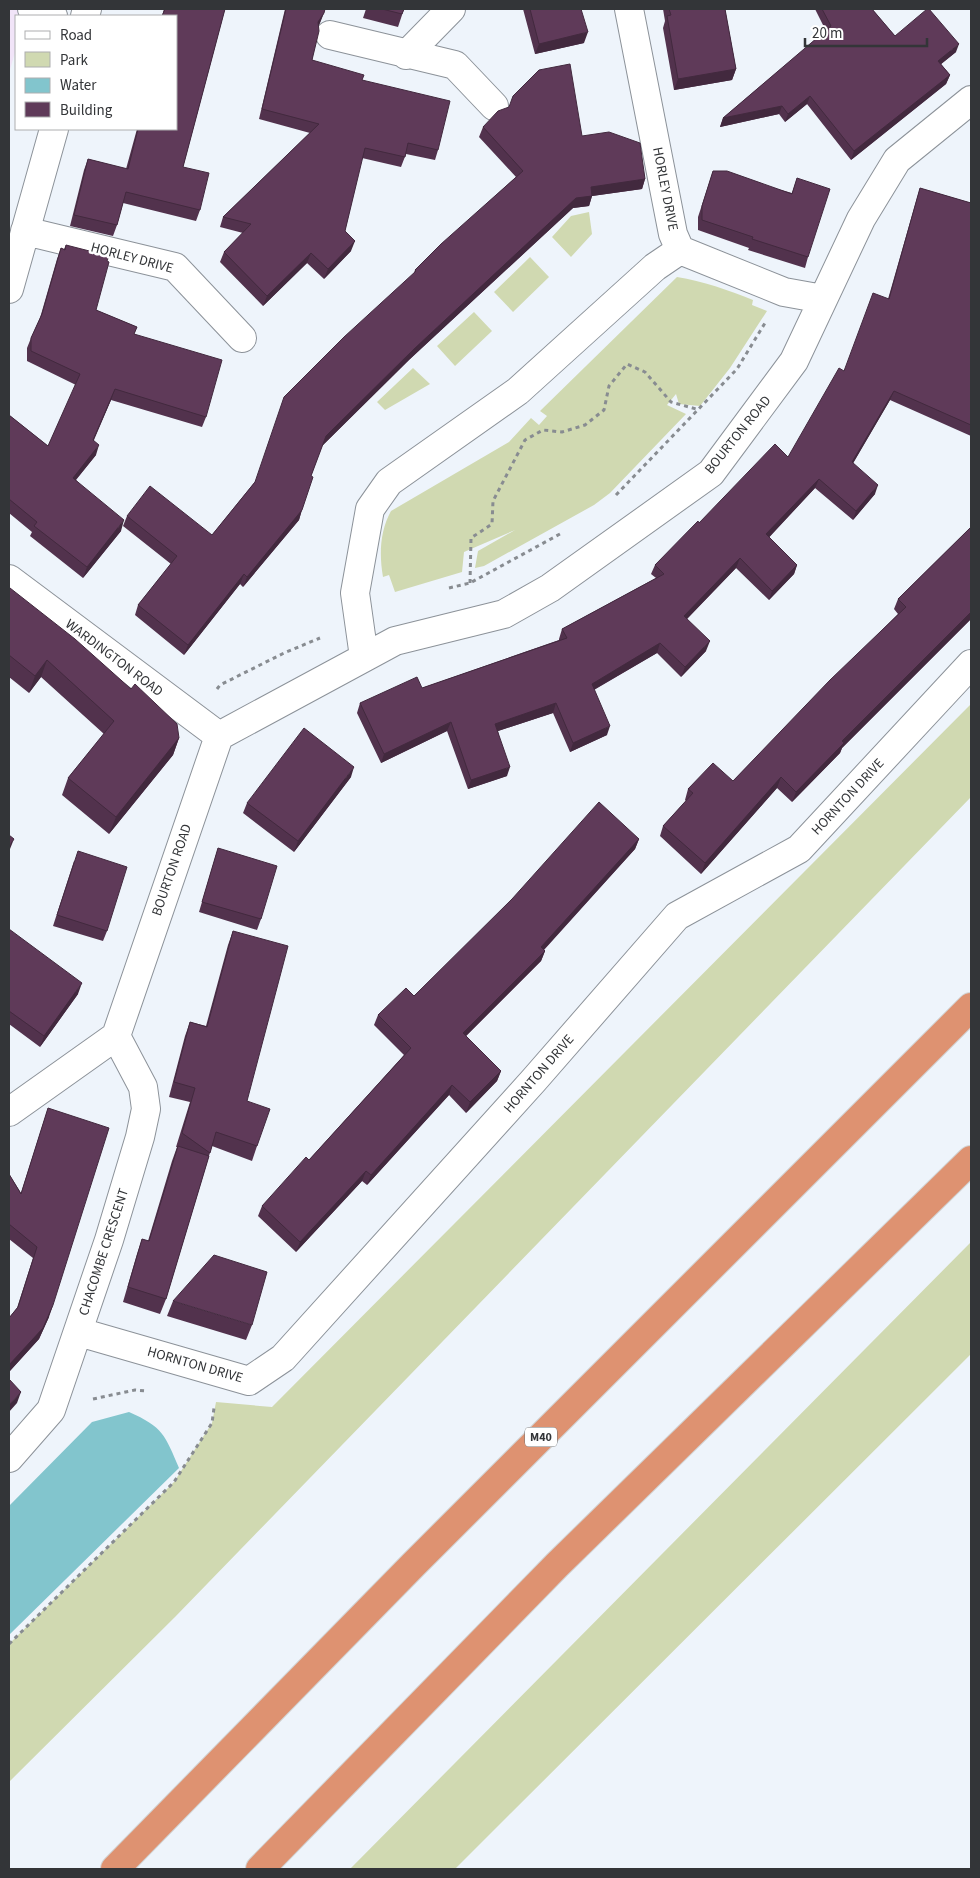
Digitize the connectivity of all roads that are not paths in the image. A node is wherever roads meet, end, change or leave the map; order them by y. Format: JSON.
{"nodes":[{"id":1,"x":32,"y":9,"type":"edge"},
{"id":2,"x":451,"y":9,"type":"edge"},
{"id":3,"x":629,"y":9,"type":"edge"},
{"id":4,"x":50,"y":15,"type":"edge"},
{"id":5,"x":330,"y":35,"type":"dead end"},
{"id":6,"x":406,"y":55,"type":"junction"},
{"id":7,"x":971,"y":100,"type":"edge"},
{"id":8,"x":494,"y":106,"type":"dead end"},
{"id":9,"x":54,"y":130,"type":"edge"},
{"id":10,"x":25,"y":231,"type":"junction"},
{"id":11,"x":680,"y":250,"type":"junction"},
{"id":12,"x":9,"y":289,"type":"edge"},
{"id":13,"x":823,"y":299,"type":"junction"},
{"id":14,"x":242,"y":338,"type":"dead end"},
{"id":15,"x":9,"y":579,"type":"edge"},
{"id":16,"x":364,"y":657,"type":"junction"},
{"id":17,"x":971,"y":664,"type":"edge"},
{"id":18,"x":219,"y":736,"type":"junction"},
{"id":19,"x":971,"y":1007,"type":"edge"},
{"id":20,"x":116,"y":1036,"type":"junction"},
{"id":21,"x":9,"y":1112,"type":"edge"},
{"id":22,"x":971,"y":1160,"type":"edge"},
{"id":23,"x":79,"y":1332,"type":"junction"},
{"id":24,"x":9,"y":1458,"type":"edge"},
{"id":25,"x":115,"y":1869,"type":"edge"},
{"id":26,"x":260,"y":1869,"type":"edge"}],
"edges":[{"from":1,"to":4,"type":"street"},
{"from":2,"to":6,"type":"street"},
{"from":3,"to":11,"type":"street","name":"HORLEY DRIVE"},
{"from":5,"to":6,"type":"street"},
{"from":6,"to":8,"type":"street"},
{"from":7,"to":13,"type":"street","name":"BOURTON ROAD"},
{"from":9,"to":10,"type":"street"},
{"from":10,"to":12,"type":"street"},
{"from":10,"to":14,"type":"street","name":"HORLEY DRIVE"},
{"from":11,"to":13,"type":"street","name":"HORLEY DRIVE"},
{"from":11,"to":16,"type":"street"},
{"from":13,"to":16,"type":"street","name":"BOURTON ROAD"},
{"from":15,"to":18,"type":"street","name":"WARDINGTON ROAD"},
{"from":16,"to":18,"type":"street","name":"BOURTON ROAD"},
{"from":17,"to":23,"type":"street","name":"HORNTON DRIVE"},
{"from":18,"to":20,"type":"street","name":"BOURTON ROAD"},
{"from":19,"to":25,"type":"highway","number":"M40"},
{"from":20,"to":21,"type":"street"},
{"from":20,"to":23,"type":"street","name":"CHACOMBE CRESCENT"},
{"from":22,"to":26,"type":"highway"},
{"from":23,"to":24,"type":"street","name":"CHACOMBE CRESCENT"}]}
